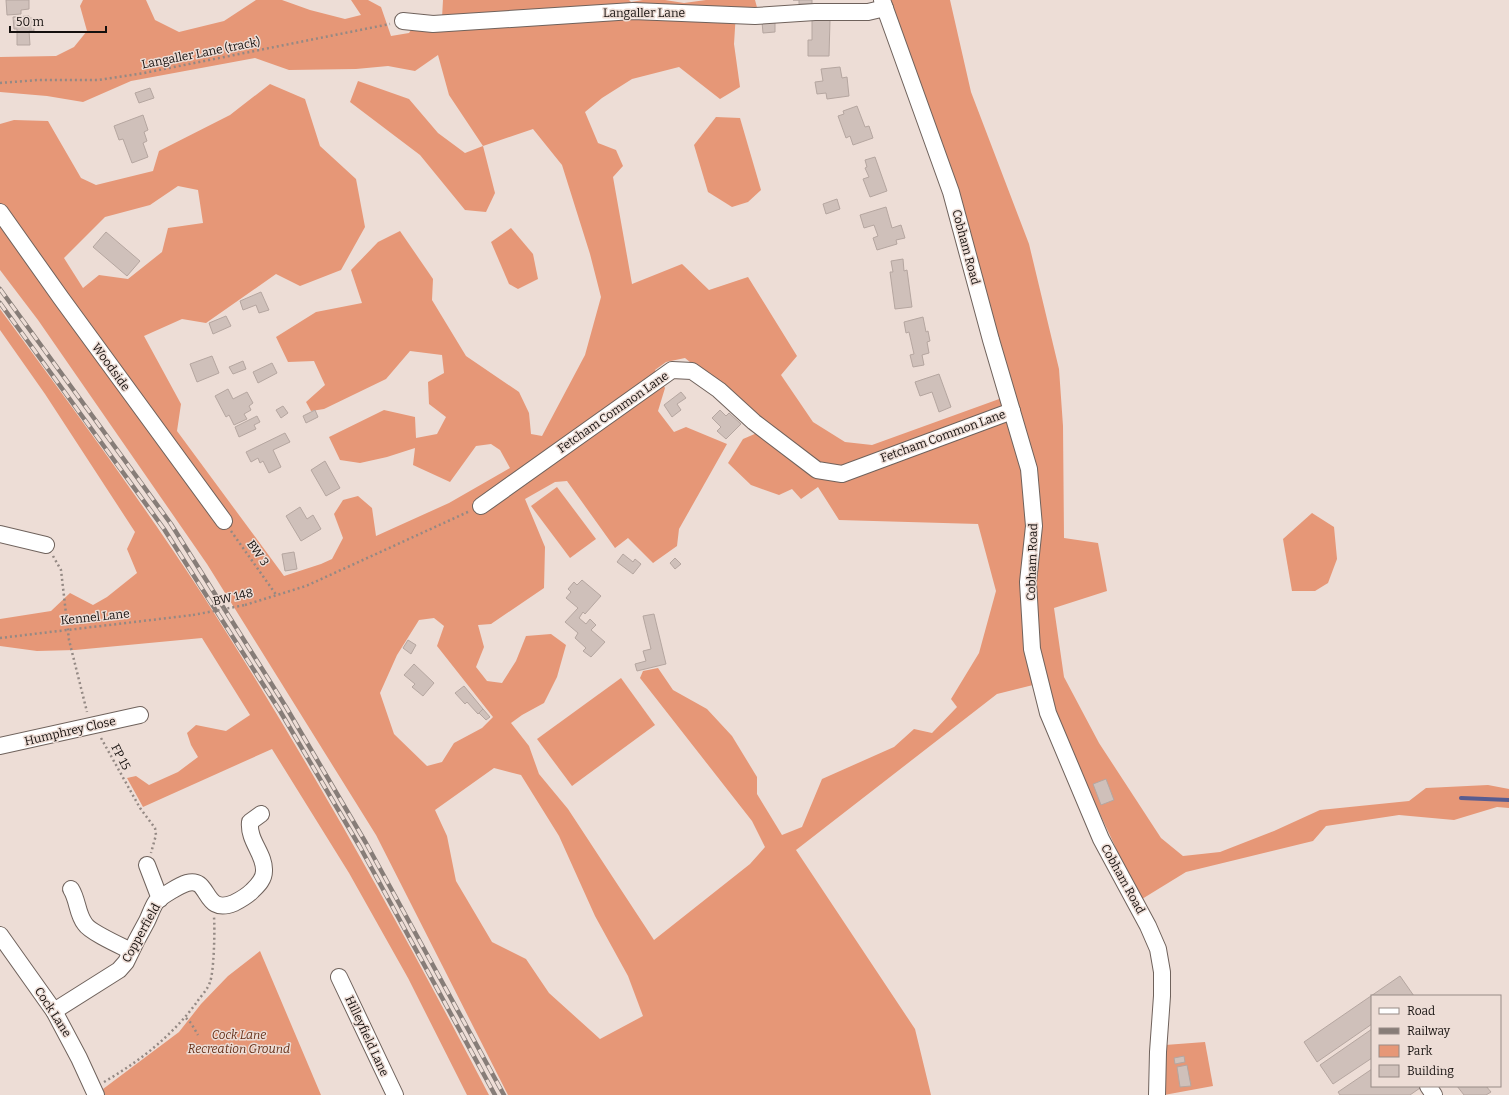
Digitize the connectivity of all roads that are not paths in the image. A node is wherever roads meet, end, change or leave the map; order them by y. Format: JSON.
{"nodes":[{"id":1,"x":884,"y":4,"type":"edge"},
{"id":2,"x":403,"y":21,"type":"road end"},
{"id":3,"x":0,"y":212,"type":"edge"},
{"id":4,"x":1012,"y":411,"type":"junction"},
{"id":5,"x":481,"y":506,"type":"road end"},
{"id":6,"x":224,"y":521,"type":"road end"},
{"id":7,"x":0,"y":534,"type":"edge"},
{"id":8,"x":46,"y":545,"type":"road end"},
{"id":9,"x":140,"y":715,"type":"dead end"},
{"id":10,"x":0,"y":746,"type":"edge"},
{"id":11,"x":261,"y":814,"type":"dead end"},
{"id":12,"x":147,"y":864,"type":"road end"},
{"id":13,"x":71,"y":889,"type":"dead end"},
{"id":14,"x":160,"y":899,"type":"junction"},
{"id":15,"x":0,"y":935,"type":"edge"},
{"id":16,"x":131,"y":951,"type":"junction"},
{"id":17,"x":339,"y":977,"type":"dead end"},
{"id":18,"x":54,"y":1011,"type":"junction"},
{"id":19,"x":94,"y":1092,"type":"edge"},
{"id":20,"x":395,"y":1095,"type":"edge"},
{"id":21,"x":1158,"y":1095,"type":"edge"}],
"edges":[{"from":1,"to":2,"type":"street","name":"Langaller Lane"},
{"from":1,"to":4,"type":"street","name":"Cobham Road"},
{"from":3,"to":6,"type":"street","name":"Woodside"},
{"from":4,"to":5,"type":"street","name":"Fetcham Common Lane"},
{"from":4,"to":21,"type":"street","name":"Cobham Road"},
{"from":7,"to":8,"type":"street"},
{"from":9,"to":10,"type":"street","name":"Humphrey Close"},
{"from":11,"to":14,"type":"street","name":"Copperfield"},
{"from":12,"to":14,"type":"street"},
{"from":13,"to":16,"type":"street"},
{"from":14,"to":16,"type":"street","name":"Copperfield"},
{"from":15,"to":18,"type":"street","name":"Cock Lane"},
{"from":16,"to":18,"type":"street","name":"Copperfield"},
{"from":17,"to":20,"type":"street","name":"Hilleyfield Lane"},
{"from":18,"to":19,"type":"street","name":"Cock Lane"}]}
